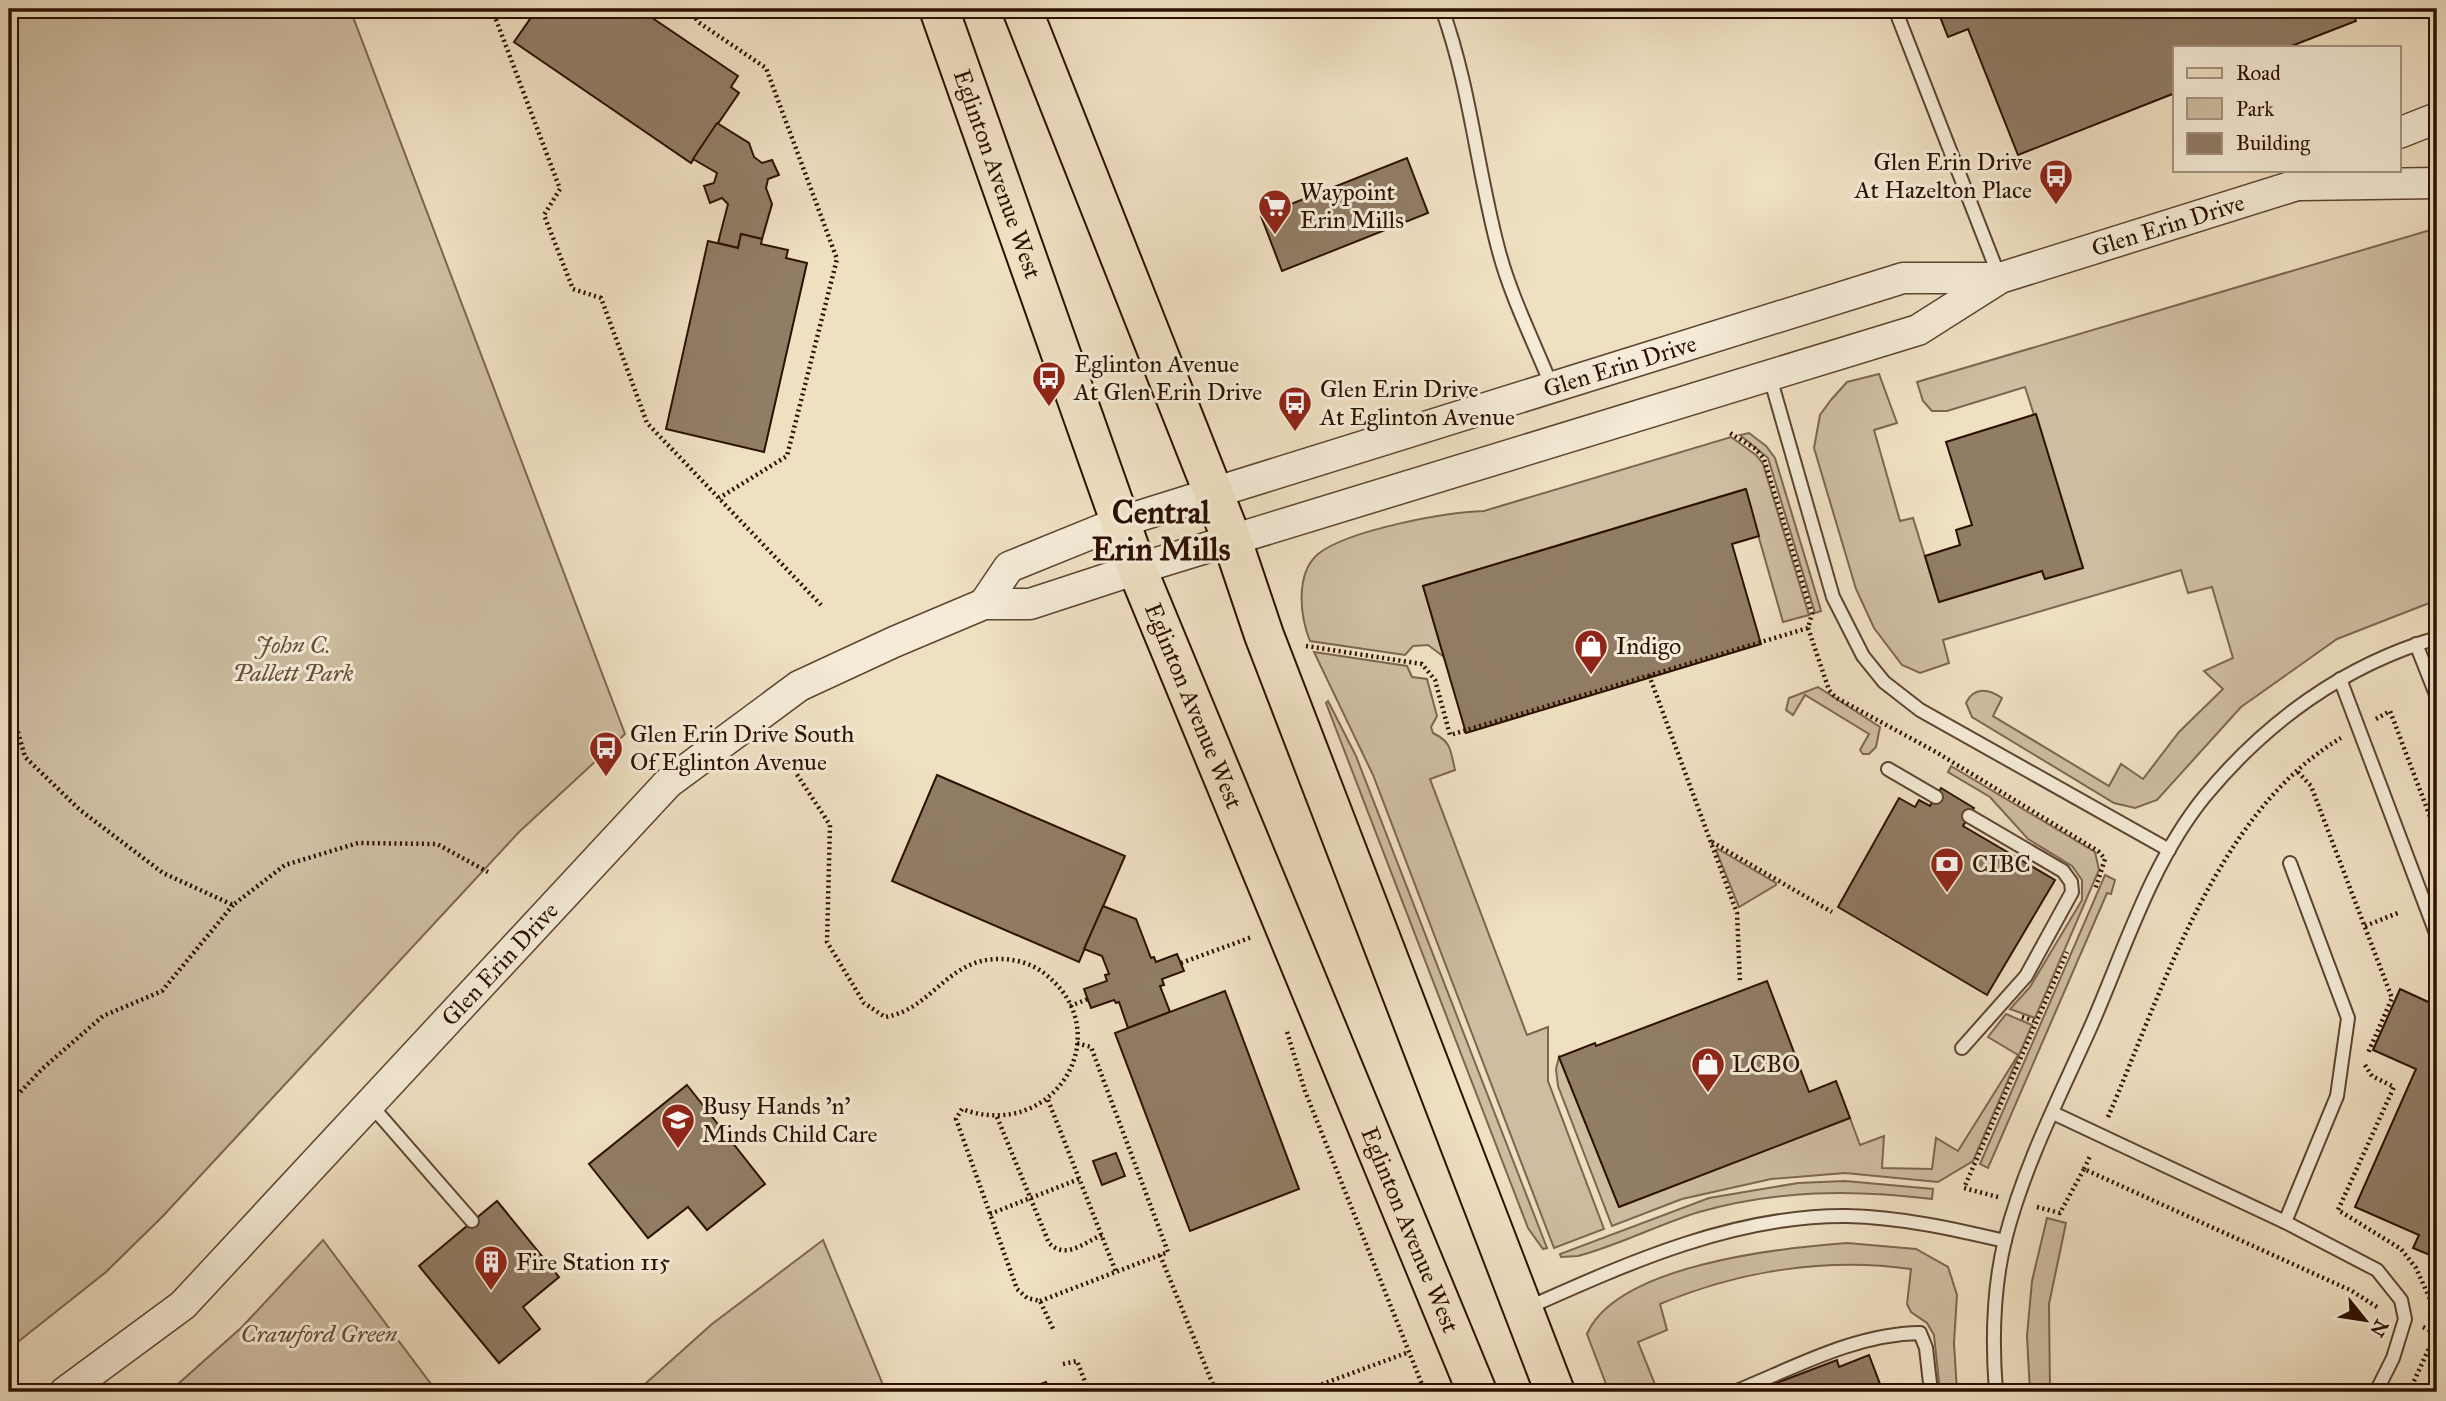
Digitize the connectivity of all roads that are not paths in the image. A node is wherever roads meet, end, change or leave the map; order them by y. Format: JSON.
{"nodes":[{"id":1,"x":939,"y":9,"type":"edge"},
{"id":2,"x":1022,"y":9,"type":"edge"},
{"id":3,"x":1442,"y":9,"type":"edge"},
{"id":4,"x":1895,"y":9,"type":"edge"},
{"id":5,"x":2437,"y":118,"type":"edge"},
{"id":6,"x":2400,"y":133,"type":"edge"},
{"id":7,"x":2323,"y":172,"type":"edge"},
{"id":8,"x":2437,"y":183,"type":"edge"},
{"id":9,"x":2297,"y":185,"type":"junction"},
{"id":10,"x":2000,"y":278,"type":"junction"},
{"id":11,"x":1770,"y":377,"type":"junction"},
{"id":12,"x":1552,"y":388,"type":"junction"},
{"id":13,"x":1214,"y":492,"type":"junction"},
{"id":14,"x":1120,"y":522,"type":"junction"},
{"id":15,"x":1233,"y":540,"type":"junction"},
{"id":16,"x":1137,"y":569,"type":"junction"},
{"id":17,"x":984,"y":604,"type":"junction"},
{"id":18,"x":2437,"y":638,"type":"edge"},
{"id":19,"x":2416,"y":644,"type":"junction"},
{"id":20,"x":2340,"y":679,"type":"junction"},
{"id":21,"x":2437,"y":698,"type":"edge"},
{"id":22,"x":1888,"y":769,"type":"dead end"},
{"id":23,"x":1936,"y":797,"type":"dead end"},
{"id":24,"x":1969,"y":817,"type":"dead end"},
{"id":25,"x":2169,"y":850,"type":"junction"},
{"id":26,"x":2290,"y":863,"type":"dead end"},
{"id":27,"x":2437,"y":936,"type":"edge"},
{"id":28,"x":1962,"y":1048,"type":"dead end"},
{"id":29,"x":369,"y":1104,"type":"junction"},
{"id":30,"x":2053,"y":1113,"type":"junction"},
{"id":31,"x":472,"y":1221,"type":"dead end"},
{"id":32,"x":2285,"y":1222,"type":"junction"},
{"id":33,"x":2005,"y":1241,"type":"junction"},
{"id":34,"x":1524,"y":1310,"type":"junction"},
{"id":35,"x":65,"y":1392,"type":"edge"},
{"id":36,"x":1477,"y":1392,"type":"edge"},
{"id":37,"x":1555,"y":1392,"type":"edge"},
{"id":38,"x":1734,"y":1392,"type":"edge"},
{"id":39,"x":1931,"y":1392,"type":"edge"},
{"id":40,"x":1996,"y":1392,"type":"edge"},
{"id":41,"x":2376,"y":1392,"type":"edge"}],
"edges":[{"from":1,"to":14,"type":"main road","name":"Eglinton Avenue West"},
{"from":2,"to":13,"type":"main road"},
{"from":3,"to":12,"type":"lane"},
{"from":4,"to":10,"type":"lane"},
{"from":5,"to":6,"type":"street"},
{"from":7,"to":9,"type":"street","name":"Glen Erin Drive"},
{"from":8,"to":9,"type":"street","name":"Glen Erin Drive"},
{"from":9,"to":10,"type":"street","name":"Glen Erin Drive"},
{"from":10,"to":11,"type":"street","name":"Glen Erin Drive"},
{"from":10,"to":12,"type":"street","name":"Glen Erin Drive"},
{"from":11,"to":15,"type":"street","name":"Glen Erin Drive"},
{"from":11,"to":25,"type":"lane"},
{"from":12,"to":13,"type":"street","name":"Glen Erin Drive"},
{"from":13,"to":14,"type":"street","name":"Glen Erin Drive"},
{"from":13,"to":15,"type":"main road"},
{"from":14,"to":16,"type":"main road","name":"Eglinton Avenue West"},
{"from":14,"to":17,"type":"street","name":"Glen Erin Drive"},
{"from":15,"to":16,"type":"street","name":"Glen Erin Drive"},
{"from":15,"to":34,"type":"main road"},
{"from":16,"to":17,"type":"street","name":"Glen Erin Drive"},
{"from":16,"to":36,"type":"main road","name":"Eglinton Avenue West"},
{"from":17,"to":29,"type":"street","name":"Glen Erin Drive"},
{"from":18,"to":19,"type":"lane"},
{"from":19,"to":20,"type":"lane"},
{"from":19,"to":21,"type":"lane"},
{"from":20,"to":25,"type":"lane"},
{"from":20,"to":27,"type":"lane"},
{"from":22,"to":23,"type":"lane"},
{"from":24,"to":28,"type":"lane"},
{"from":25,"to":30,"type":"lane"},
{"from":26,"to":32,"type":"lane"},
{"from":29,"to":31,"type":"lane"},
{"from":29,"to":35,"type":"street","name":"Glen Erin Drive"},
{"from":30,"to":32,"type":"lane"},
{"from":30,"to":33,"type":"lane"},
{"from":32,"to":41,"type":"lane"},
{"from":33,"to":34,"type":"lane"},
{"from":33,"to":40,"type":"lane"},
{"from":34,"to":37,"type":"main road"},
{"from":38,"to":39,"type":"lane"}]}
